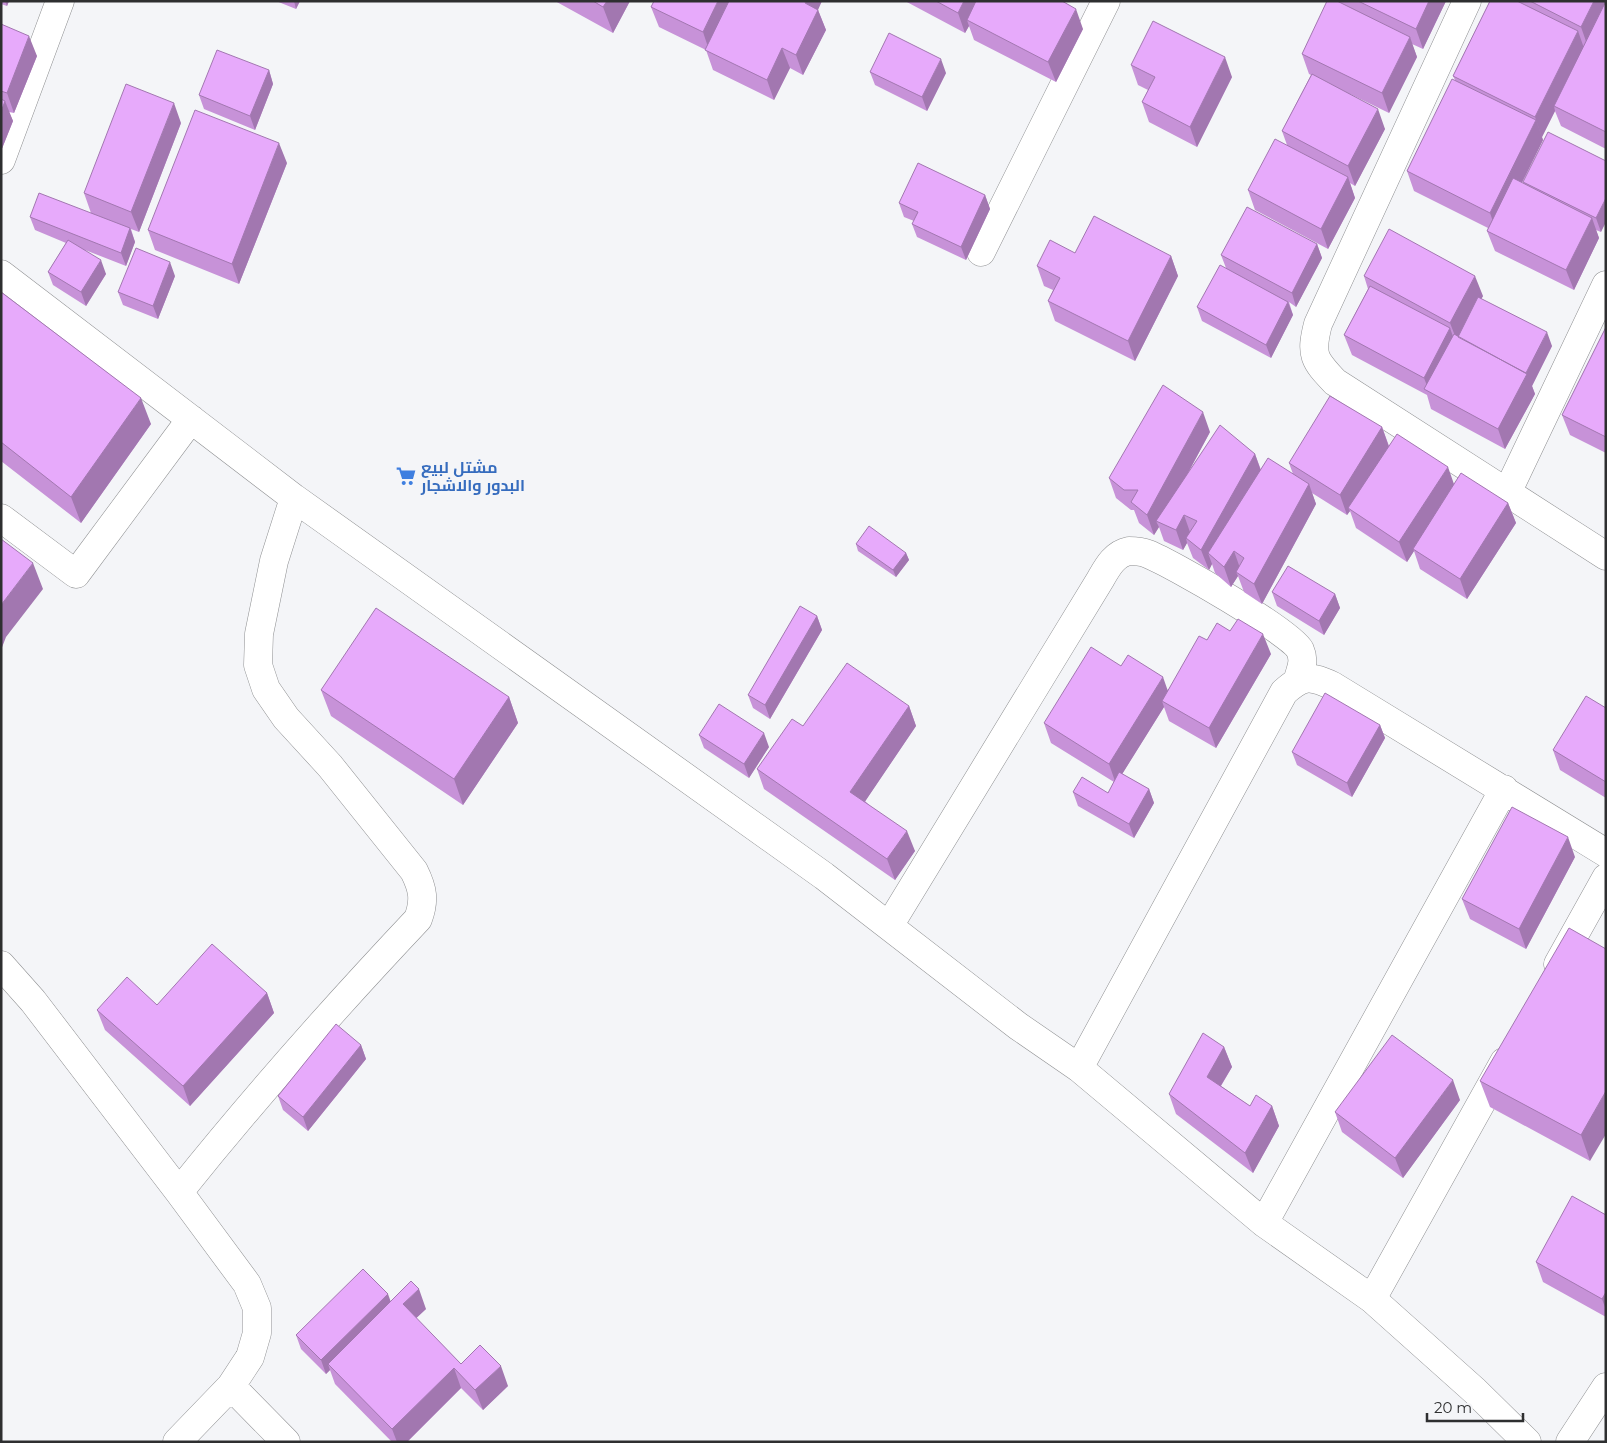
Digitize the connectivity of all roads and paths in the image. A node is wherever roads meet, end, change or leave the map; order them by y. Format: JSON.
{"nodes":[{"id":1,"x":60,"y":1,"type":"edge"},
{"id":2,"x":1106,"y":1,"type":"edge"},
{"id":3,"x":1467,"y":1,"type":"edge"},
{"id":4,"x":1,"y":160,"type":"edge"},
{"id":5,"x":981,"y":252,"type":"dead end"},
{"id":6,"x":1,"y":274,"type":"edge"},
{"id":7,"x":1606,"y":285,"type":"edge"},
{"id":8,"x":191,"y":419,"type":"junction"},
{"id":9,"x":1507,"y":492,"type":"junction"},
{"id":10,"x":294,"y":498,"type":"junction"},
{"id":11,"x":1,"y":518,"type":"edge"},
{"id":12,"x":1606,"y":556,"type":"edge"},
{"id":13,"x":1298,"y":679,"type":"junction"},
{"id":14,"x":1504,"y":789,"type":"junction"},
{"id":15,"x":1606,"y":853,"type":"edge"},
{"id":16,"x":1606,"y":878,"type":"edge"},
{"id":17,"x":889,"y":926,"type":"junction"},
{"id":18,"x":1,"y":965,"type":"edge"},
{"id":19,"x":1544,"y":990,"type":"edge"},
{"id":20,"x":1515,"y":1041,"type":"edge"},
{"id":21,"x":1079,"y":1068,"type":"junction"},
{"id":22,"x":179,"y":1192,"type":"junction"},
{"id":23,"x":1264,"y":1223,"type":"junction"},
{"id":24,"x":1372,"y":1299,"type":"junction"},
{"id":25,"x":231,"y":1386,"type":"junction"},
{"id":26,"x":1606,"y":1388,"type":"edge"},
{"id":27,"x":177,"y":1442,"type":"edge"},
{"id":28,"x":286,"y":1442,"type":"edge"},
{"id":29,"x":1527,"y":1442,"type":"edge"},
{"id":30,"x":1570,"y":1442,"type":"edge"}],
"edges":[{"from":1,"to":4,"type":"street"},
{"from":2,"to":5,"type":"street"},
{"from":3,"to":9,"type":"street"},
{"from":6,"to":8,"type":"street"},
{"from":7,"to":9,"type":"street"},
{"from":8,"to":10,"type":"street"},
{"from":8,"to":11,"type":"street"},
{"from":9,"to":12,"type":"street"},
{"from":10,"to":17,"type":"street"},
{"from":10,"to":22,"type":"street"},
{"from":13,"to":14,"type":"street"},
{"from":13,"to":17,"type":"street"},
{"from":13,"to":21,"type":"street"},
{"from":14,"to":15,"type":"street"},
{"from":14,"to":23,"type":"street"},
{"from":16,"to":19,"type":"street"},
{"from":17,"to":21,"type":"street"},
{"from":18,"to":22,"type":"street"},
{"from":20,"to":24,"type":"street"},
{"from":21,"to":23,"type":"street"},
{"from":22,"to":25,"type":"street"},
{"from":23,"to":24,"type":"street"},
{"from":24,"to":29,"type":"street"},
{"from":25,"to":27,"type":"street"},
{"from":25,"to":28,"type":"street"},
{"from":26,"to":30,"type":"street"}]}
